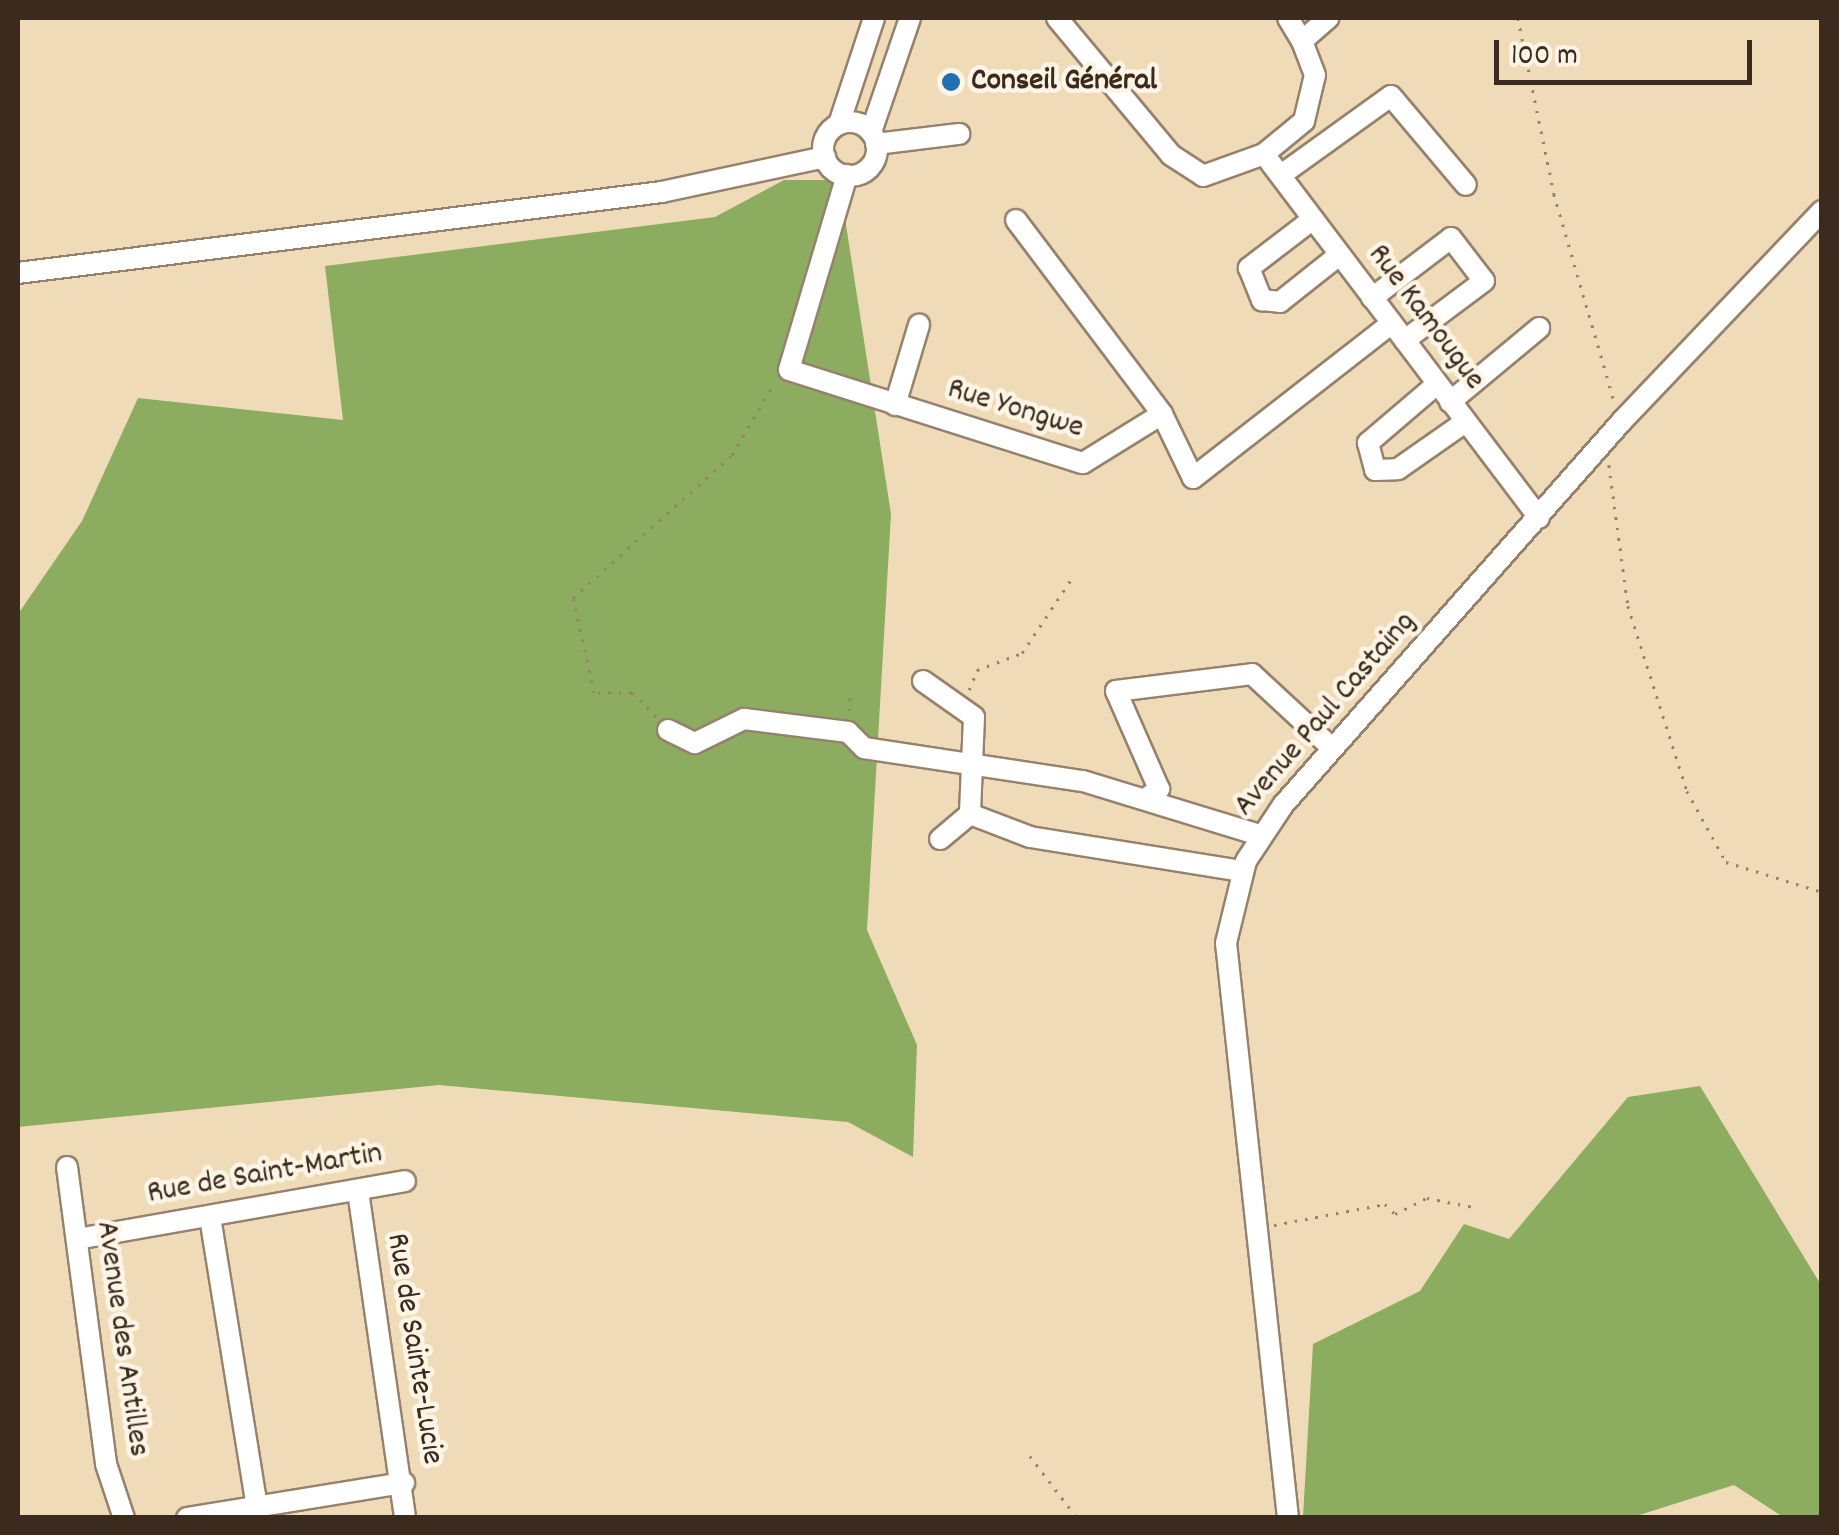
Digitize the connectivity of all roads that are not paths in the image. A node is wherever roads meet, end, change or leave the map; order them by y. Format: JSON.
{"nodes":[{"id":1,"x":874,"y":18,"type":"edge"},
{"id":2,"x":910,"y":18,"type":"edge"},
{"id":3,"x":1288,"y":18,"type":"edge"},
{"id":4,"x":1328,"y":18,"type":"edge"},
{"id":5,"x":1069,"y":22,"type":"edge"},
{"id":6,"x":1302,"y":41,"type":"junction"},
{"id":7,"x":839,"y":124,"type":"junction"},
{"id":8,"x":959,"y":134,"type":"dead end"},
{"id":9,"x":874,"y":138,"type":"junction"},
{"id":10,"x":1264,"y":154,"type":"junction"},
{"id":11,"x":825,"y":157,"type":"junction"},
{"id":12,"x":847,"y":175,"type":"junction"},
{"id":13,"x":1281,"y":175,"type":"junction"},
{"id":14,"x":1466,"y":185,"type":"dead end"},
{"id":15,"x":1822,"y":211,"type":"edge"},
{"id":16,"x":1313,"y":219,"type":"junction"},
{"id":17,"x":1016,"y":220,"type":"dead end"},
{"id":18,"x":1339,"y":255,"type":"junction"},
{"id":19,"x":18,"y":273,"type":"edge"},
{"id":20,"x":1372,"y":298,"type":"junction"},
{"id":21,"x":919,"y":326,"type":"dead end"},
{"id":22,"x":1539,"y":328,"type":"dead end"},
{"id":23,"x":1399,"y":332,"type":"junction"},
{"id":24,"x":1436,"y":384,"type":"junction"},
{"id":25,"x":1450,"y":402,"type":"junction"},
{"id":26,"x":896,"y":405,"type":"junction"},
{"id":27,"x":1162,"y":414,"type":"junction"},
{"id":28,"x":1466,"y":422,"type":"junction"},
{"id":29,"x":1539,"y":518,"type":"junction"},
{"id":30,"x":923,"y":680,"type":"dead end"},
{"id":31,"x":668,"y":730,"type":"road end"},
{"id":32,"x":1333,"y":749,"type":"junction"},
{"id":33,"x":970,"y":763,"type":"junction"},
{"id":34,"x":1148,"y":798,"type":"junction"},
{"id":35,"x":970,"y":814,"type":"junction"},
{"id":36,"x":1260,"y":836,"type":"junction"},
{"id":37,"x":940,"y":839,"type":"dead end"},
{"id":38,"x":1242,"y":871,"type":"junction"},
{"id":39,"x":67,"y":1167,"type":"dead end"},
{"id":40,"x":405,"y":1181,"type":"dead end"},
{"id":41,"x":358,"y":1191,"type":"junction"},
{"id":42,"x":210,"y":1217,"type":"junction"},
{"id":43,"x":76,"y":1238,"type":"junction"},
{"id":44,"x":404,"y":1484,"type":"junction"},
{"id":45,"x":256,"y":1506,"type":"junction"},
{"id":46,"x":124,"y":1518,"type":"edge"},
{"id":47,"x":187,"y":1518,"type":"edge"},
{"id":48,"x":405,"y":1518,"type":"edge"},
{"id":49,"x":1288,"y":1518,"type":"edge"}],
"edges":[{"from":1,"to":7,"type":"street"},
{"from":2,"to":9,"type":"street"},
{"from":3,"to":6,"type":"street"},
{"from":4,"to":6,"type":"street"},
{"from":5,"to":10,"type":"street"},
{"from":6,"to":10,"type":"street"},
{"from":7,"to":9,"type":"street"},
{"from":7,"to":11,"type":"street"},
{"from":8,"to":9,"type":"street"},
{"from":9,"to":12,"type":"street"},
{"from":10,"to":13,"type":"street","name":"Rue Kamougue"},
{"from":11,"to":12,"type":"street"},
{"from":11,"to":19,"type":"street"},
{"from":12,"to":26,"type":"street","name":"Rue Yongwe"},
{"from":13,"to":14,"type":"street"},
{"from":13,"to":16,"type":"street","name":"Rue Kamougue"},
{"from":15,"to":29,"type":"street","name":"Avenue Paul Castaing"},
{"from":16,"to":18,"type":"street","name":"Rue Kamougue"},
{"from":16,"to":18,"type":"street"},
{"from":17,"to":27,"type":"street"},
{"from":18,"to":20,"type":"street","name":"Rue Kamougue"},
{"from":20,"to":23,"type":"street","name":"Rue Kamougue"},
{"from":20,"to":23,"type":"street"},
{"from":21,"to":26,"type":"street","name":"Rue Yongwe"},
{"from":22,"to":25,"type":"street"},
{"from":23,"to":24,"type":"street","name":"Rue Kamougue"},
{"from":23,"to":27,"type":"street"},
{"from":24,"to":25,"type":"street","name":"Rue Kamougue"},
{"from":24,"to":28,"type":"street"},
{"from":25,"to":28,"type":"street","name":"Rue Kamougue"},
{"from":26,"to":27,"type":"street","name":"Rue Yongwe"},
{"from":28,"to":29,"type":"street","name":"Rue Kamougue"},
{"from":29,"to":32,"type":"street","name":"Avenue Paul Castaing"},
{"from":30,"to":33,"type":"street"},
{"from":31,"to":33,"type":"street"},
{"from":32,"to":34,"type":"street"},
{"from":32,"to":36,"type":"street","name":"Avenue Paul Castaing"},
{"from":33,"to":34,"type":"street"},
{"from":33,"to":35,"type":"street"},
{"from":34,"to":36,"type":"street"},
{"from":35,"to":37,"type":"street"},
{"from":35,"to":38,"type":"street"},
{"from":36,"to":38,"type":"street","name":"Avenue Paul Castaing"},
{"from":38,"to":49,"type":"street","name":"Avenue Paul Castaing"},
{"from":39,"to":43,"type":"street","name":"Avenue des Antilles"},
{"from":40,"to":41,"type":"street","name":"Rue de Saint-Martin"},
{"from":41,"to":42,"type":"street","name":"Rue de Saint-Martin"},
{"from":41,"to":44,"type":"street","name":"Rue de Sainte-Lucie"},
{"from":42,"to":43,"type":"street","name":"Rue de Saint-Martin"},
{"from":42,"to":45,"type":"street"},
{"from":43,"to":46,"type":"street","name":"Avenue des Antilles"},
{"from":44,"to":45,"type":"street"},
{"from":44,"to":48,"type":"street","name":"Rue de Sainte-Lucie"},
{"from":45,"to":47,"type":"street"}]}
